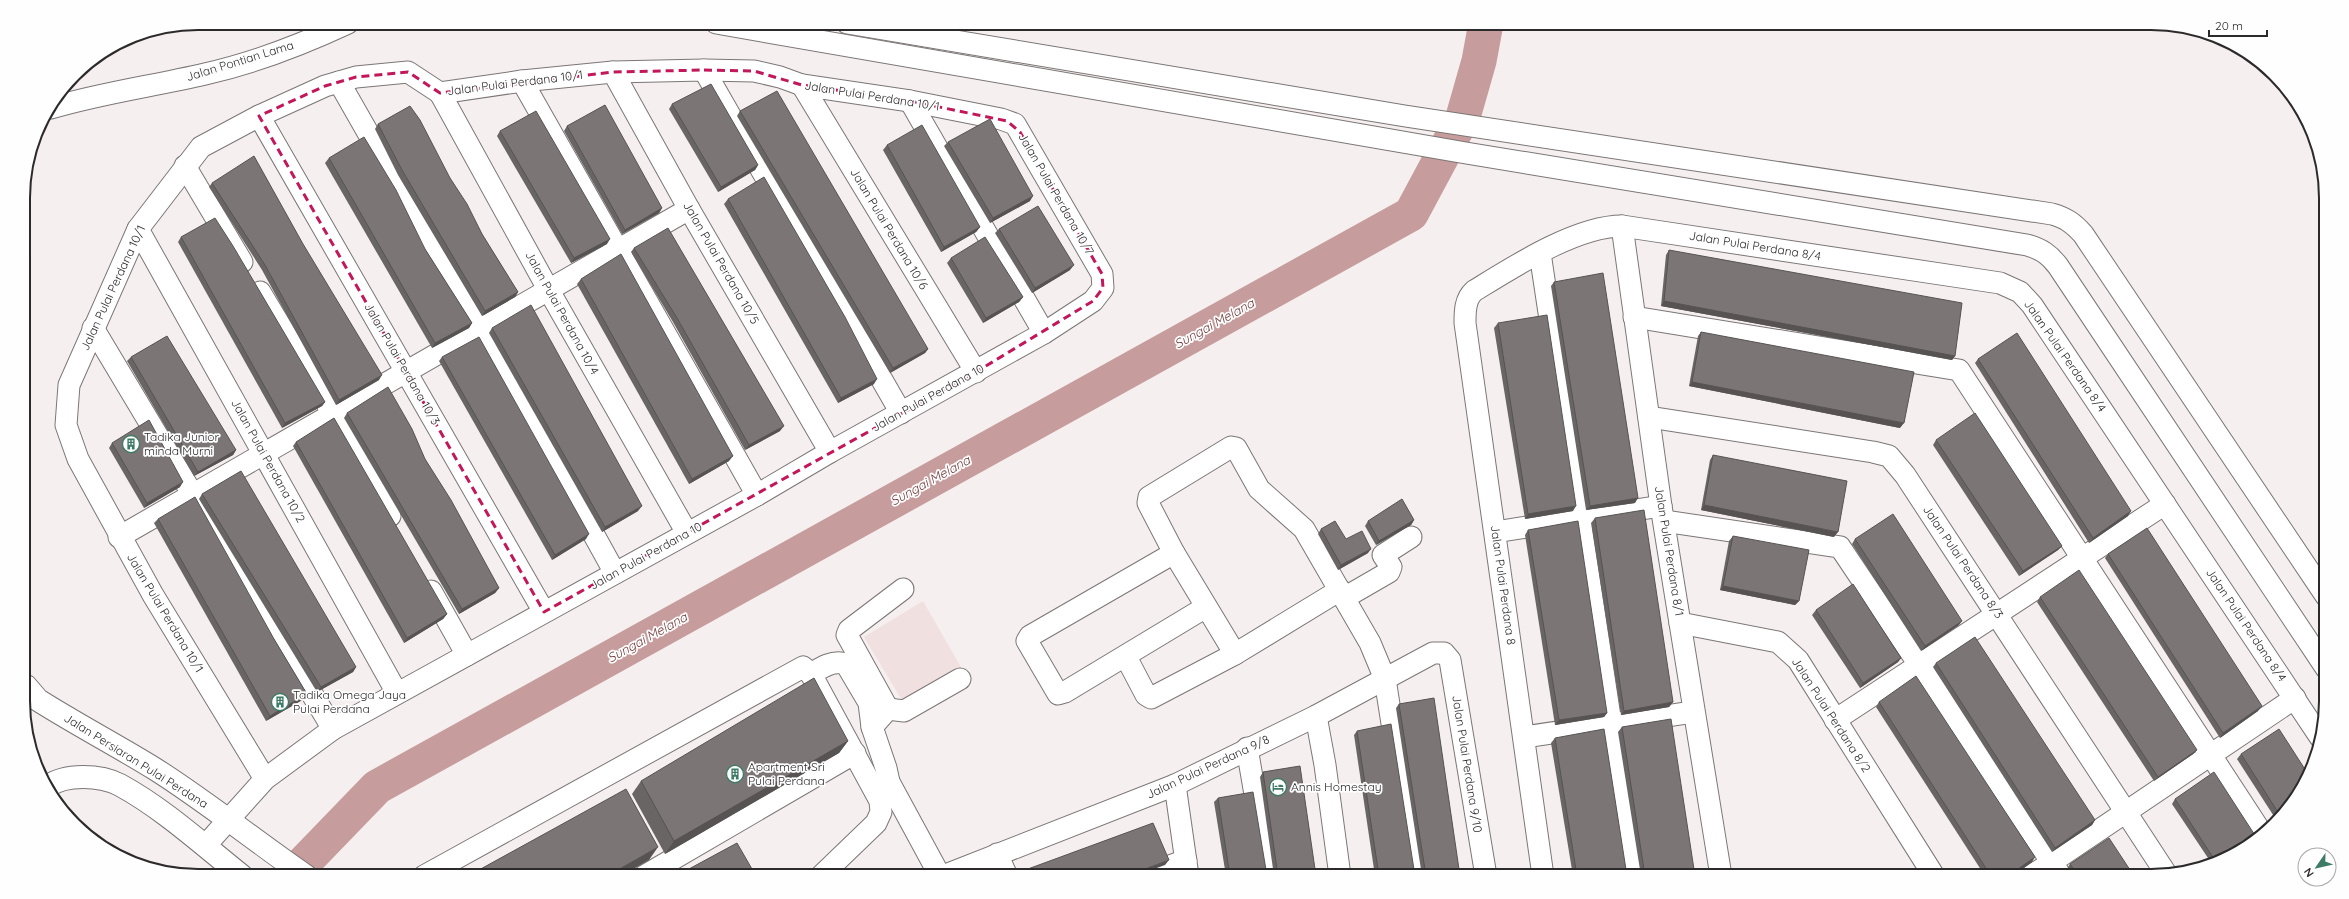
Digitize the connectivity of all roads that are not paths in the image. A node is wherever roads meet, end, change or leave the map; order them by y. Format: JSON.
{"nodes":[{"id":1,"x":331,"y":30,"type":"edge"},
{"id":2,"x":756,"y":30,"type":"edge"},
{"id":3,"x":889,"y":30,"type":"edge"},
{"id":4,"x":704,"y":70,"type":"junction"},
{"id":5,"x":614,"y":72,"type":"junction"},
{"id":6,"x":522,"y":81,"type":"junction"},
{"id":7,"x":339,"y":82,"type":"junction"},
{"id":8,"x":802,"y":85,"type":"junction"},
{"id":9,"x":440,"y":93,"type":"junction"},
{"id":10,"x":66,"y":95,"type":"edge"},
{"id":11,"x":82,"y":98,"type":"junction"},
{"id":12,"x":910,"y":101,"type":"junction"},
{"id":13,"x":57,"y":106,"type":"edge"},
{"id":14,"x":259,"y":116,"type":"junction"},
{"id":15,"x":992,"y":117,"type":"joint"},
{"id":16,"x":185,"y":166,"type":"junction"},
{"id":17,"x":689,"y":209,"type":"junction"},
{"id":18,"x":1622,"y":226,"type":"junction"},
{"id":19,"x":138,"y":229,"type":"junction"},
{"id":20,"x":619,"y":248,"type":"junction"},
{"id":21,"x":1540,"y":253,"type":"junction"},
{"id":22,"x":1103,"y":288,"type":"joint"},
{"id":23,"x":548,"y":289,"type":"junction"},
{"id":24,"x":1469,"y":295,"type":"joint"},
{"id":25,"x":1634,"y":317,"type":"junction"},
{"id":26,"x":93,"y":328,"type":"junction"},
{"id":27,"x":480,"y":328,"type":"junction"},
{"id":28,"x":1044,"y":334,"type":"junction"},
{"id":29,"x":406,"y":371,"type":"junction"},
{"id":30,"x":976,"y":372,"type":"junction"},
{"id":31,"x":901,"y":413,"type":"junction"},
{"id":32,"x":333,"y":414,"type":"junction"},
{"id":33,"x":1649,"y":417,"type":"junction"},
{"id":34,"x":830,"y":452,"type":"junction"},
{"id":35,"x":263,"y":454,"type":"junction"},
{"id":36,"x":192,"y":495,"type":"junction"},
{"id":37,"x":757,"y":495,"type":"junction"},
{"id":38,"x":2165,"y":504,"type":"junction"},
{"id":39,"x":1663,"y":513,"type":"junction"},
{"id":40,"x":1578,"y":518,"type":"junction"},
{"id":41,"x":398,"y":531,"type":"edge"},
{"id":42,"x":1495,"y":532,"type":"junction"},
{"id":43,"x":687,"y":533,"type":"junction"},
{"id":44,"x":119,"y":537,"type":"junction"},
{"id":45,"x":1411,"y":537,"type":"dead end"},
{"id":46,"x":1174,"y":553,"type":"junction"},
{"id":47,"x":2082,"y":558,"type":"junction"},
{"id":48,"x":421,"y":572,"type":"edge"},
{"id":49,"x":615,"y":573,"type":"junction"},
{"id":50,"x":2319,"y":586,"type":"edge"},
{"id":51,"x":904,"y":589,"type":"dead end"},
{"id":52,"x":1342,"y":594,"type":"junction"},
{"id":53,"x":1206,"y":607,"type":"junction"},
{"id":54,"x":544,"y":612,"type":"junction"},
{"id":55,"x":1997,"y":613,"type":"junction"},
{"id":56,"x":1680,"y":623,"type":"junction"},
{"id":57,"x":1235,"y":654,"type":"junction"},
{"id":58,"x":1444,"y":654,"type":"joint"},
{"id":59,"x":467,"y":655,"type":"junction"},
{"id":60,"x":1126,"y":657,"type":"junction"},
{"id":61,"x":2319,"y":658,"type":"edge"},
{"id":62,"x":1919,"y":663,"type":"junction"},
{"id":63,"x":811,"y":674,"type":"junction"},
{"id":64,"x":960,"y":679,"type":"dead end"},
{"id":65,"x":1385,"y":679,"type":"junction"},
{"id":66,"x":30,"y":691,"type":"edge"},
{"id":67,"x":397,"y":693,"type":"junction"},
{"id":68,"x":2295,"y":698,"type":"junction"},
{"id":69,"x":888,"y":709,"type":"junction"},
{"id":70,"x":1693,"y":712,"type":"junction"},
{"id":71,"x":1316,"y":716,"type":"junction"},
{"id":72,"x":1835,"y":720,"type":"junction"},
{"id":73,"x":1610,"y":723,"type":"junction"},
{"id":74,"x":872,"y":727,"type":"junction"},
{"id":75,"x":333,"y":729,"type":"junction"},
{"id":76,"x":2316,"y":731,"type":"edge"},
{"id":77,"x":1524,"y":736,"type":"junction"},
{"id":78,"x":1247,"y":748,"type":"junction"},
{"id":79,"x":855,"y":754,"type":"junction"},
{"id":80,"x":2210,"y":754,"type":"junction"},
{"id":81,"x":265,"y":779,"type":"junction"},
{"id":82,"x":889,"y":782,"type":"junction"},
{"id":83,"x":52,"y":785,"type":"edge"},
{"id":84,"x":1175,"y":785,"type":"junction"},
{"id":85,"x":880,"y":801,"type":"junction"},
{"id":86,"x":2125,"y":813,"type":"junction"},
{"id":87,"x":229,"y":819,"type":"junction"},
{"id":88,"x":2259,"y":830,"type":"edge"},
{"id":89,"x":205,"y":846,"type":"junction"},
{"id":90,"x":997,"y":854,"type":"junction"},
{"id":91,"x":1187,"y":868,"type":"edge"},
{"id":92,"x":2056,"y":868,"type":"edge"},
{"id":93,"x":233,"y":869,"type":"edge"},
{"id":94,"x":296,"y":869,"type":"edge"},
{"id":95,"x":437,"y":869,"type":"edge"},
{"id":96,"x":656,"y":869,"type":"edge"},
{"id":97,"x":828,"y":869,"type":"edge"},
{"id":98,"x":938,"y":869,"type":"edge"},
{"id":99,"x":960,"y":869,"type":"edge"},
{"id":100,"x":1004,"y":869,"type":"edge"},
{"id":101,"x":1268,"y":869,"type":"edge"},
{"id":102,"x":1339,"y":869,"type":"edge"},
{"id":103,"x":1415,"y":869,"type":"edge"},
{"id":104,"x":1485,"y":869,"type":"edge"},
{"id":105,"x":1542,"y":869,"type":"edge"},
{"id":106,"x":1633,"y":869,"type":"edge"},
{"id":107,"x":1719,"y":869,"type":"edge"},
{"id":108,"x":1930,"y":869,"type":"edge"},
{"id":109,"x":2163,"y":869,"type":"edge"}],
"edges":[{"from":1,"to":11,"type":"street","name":"Jalan Pontian Lama"},
{"from":2,"to":61,"type":"street"},
{"from":3,"to":50,"type":"street"},
{"from":4,"to":5,"type":"street","name":"Jalan Pulai Perdana 10/1"},
{"from":4,"to":8,"type":"street","name":"Jalan Pulai Perdana 10/1"},
{"from":4,"to":31,"type":"street"},
{"from":5,"to":6,"type":"street","name":"Jalan Pulai Perdana 10/1"},
{"from":5,"to":17,"type":"street","name":"Jalan Pulai Perdana 10/5"},
{"from":6,"to":9,"type":"street","name":"Jalan Pulai Perdana 10/1"},
{"from":6,"to":20,"type":"street"},
{"from":7,"to":9,"type":"street","name":"Jalan Pulai Perdana 10/1"},
{"from":7,"to":14,"type":"street","name":"Jalan Pulai Perdana 10/1"},
{"from":7,"to":27,"type":"street"},
{"from":8,"to":12,"type":"street","name":"Jalan Pulai Perdana 10/1"},
{"from":8,"to":30,"type":"street","name":"Jalan Pulai Perdana 10/6"},
{"from":9,"to":23,"type":"street","name":"Jalan Pulai Perdana 10/4"},
{"from":10,"to":11,"type":"street","name":"Jalan Pontian Lama"},
{"from":11,"to":13,"type":"street","name":"Jalan Pontian Lama"},
{"from":12,"to":15,"type":"street","name":"Jalan Pulai Perdana 10/1"},
{"from":12,"to":28,"type":"street"},
{"from":14,"to":16,"type":"street","name":"Jalan Pulai Perdana 10/1"},
{"from":14,"to":29,"type":"street","name":"Jalan Pulai Perdana 10/3"},
{"from":15,"to":22,"type":"street","name":"Jalan Pulai Perdana 10/7"},
{"from":16,"to":19,"type":"street","name":"Jalan Pulai Perdana 10/1"},
{"from":16,"to":32,"type":"street"},
{"from":17,"to":20,"type":"street"},
{"from":17,"to":34,"type":"street","name":"Jalan Pulai Perdana 10/5"},
{"from":18,"to":21,"type":"street","name":"Jalan Pulai Perdana 8/4"},
{"from":18,"to":25,"type":"street","name":"Jalan Pulai Perdana 8/1"},
{"from":18,"to":38,"type":"street","name":"Jalan Pulai Perdana 8/4"},
{"from":19,"to":26,"type":"street","name":"Jalan Pulai Perdana 10/1"},
{"from":19,"to":35,"type":"street","name":"Jalan Pulai Perdana 10/2"},
{"from":20,"to":23,"type":"street"},
{"from":20,"to":37,"type":"street"},
{"from":21,"to":24,"type":"street","name":"Jalan Pulai Perdana 8/4"},
{"from":21,"to":40,"type":"street"},
{"from":22,"to":28,"type":"street","name":"Jalan Pulai Perdana 10"},
{"from":23,"to":27,"type":"street"},
{"from":23,"to":43,"type":"street","name":"Jalan Pulai Perdana 10/4"},
{"from":24,"to":42,"type":"street","name":"Jalan Pulai Perdana 8"},
{"from":25,"to":33,"type":"street","name":"Jalan Pulai Perdana 8/1"},
{"from":25,"to":47,"type":"street"},
{"from":26,"to":36,"type":"street"},
{"from":26,"to":44,"type":"street","name":"Jalan Pulai Perdana 10/1"},
{"from":27,"to":29,"type":"street"},
{"from":27,"to":49,"type":"street"},
{"from":28,"to":30,"type":"street","name":"Jalan Pulai Perdana 10"},
{"from":29,"to":32,"type":"street"},
{"from":29,"to":54,"type":"street","name":"Jalan Pulai Perdana 10/3"},
{"from":30,"to":31,"type":"street","name":"Jalan Pulai Perdana 10"},
{"from":31,"to":34,"type":"street","name":"Jalan Pulai Perdana 10"},
{"from":32,"to":35,"type":"street"},
{"from":32,"to":41,"type":"street"},
{"from":33,"to":39,"type":"street","name":"Jalan Pulai Perdana 8/1"},
{"from":33,"to":55,"type":"street","name":"Jalan Pulai Perdana 8/3"},
{"from":34,"to":37,"type":"street","name":"Jalan Pulai Perdana 10"},
{"from":35,"to":36,"type":"street"},
{"from":35,"to":67,"type":"street","name":"Jalan Pulai Perdana 10/2"},
{"from":36,"to":44,"type":"street"},
{"from":36,"to":75,"type":"street"},
{"from":37,"to":43,"type":"street","name":"Jalan Pulai Perdana 10"},
{"from":38,"to":47,"type":"street"},
{"from":38,"to":68,"type":"street","name":"Jalan Pulai Perdana 8/4"},
{"from":39,"to":40,"type":"street"},
{"from":39,"to":56,"type":"street","name":"Jalan Pulai Perdana 8/1"},
{"from":39,"to":62,"type":"street"},
{"from":40,"to":42,"type":"street"},
{"from":40,"to":73,"type":"street"},
{"from":42,"to":77,"type":"street","name":"Jalan Pulai Perdana 8"},
{"from":43,"to":49,"type":"street","name":"Jalan Pulai Perdana 10"},
{"from":44,"to":81,"type":"street","name":"Jalan Pulai Perdana 10/1"},
{"from":45,"to":52,"type":"street"},
{"from":46,"to":52,"type":"street"},
{"from":46,"to":53,"type":"street"},
{"from":46,"to":60,"type":"street"},
{"from":47,"to":55,"type":"street"},
{"from":47,"to":80,"type":"street"},
{"from":48,"to":59,"type":"street"},
{"from":49,"to":54,"type":"street","name":"Jalan Pulai Perdana 10"},
{"from":51,"to":69,"type":"street"},
{"from":52,"to":57,"type":"street"},
{"from":52,"to":65,"type":"street"},
{"from":53,"to":57,"type":"street"},
{"from":53,"to":60,"type":"street"},
{"from":54,"to":59,"type":"street","name":"Jalan Pulai Perdana 10"},
{"from":55,"to":62,"type":"street"},
{"from":55,"to":86,"type":"street","name":"Jalan Pulai Perdana 8/3"},
{"from":56,"to":70,"type":"street","name":"Jalan Pulai Perdana 8/1"},
{"from":56,"to":72,"type":"street","name":"Jalan Pulai Perdana 8/2"},
{"from":57,"to":60,"type":"street"},
{"from":58,"to":65,"type":"street","name":"Jalan Pulai Perdana 9/8"},
{"from":58,"to":104,"type":"street","name":"Jalan Pulai Perdana 9/10"},
{"from":59,"to":67,"type":"street","name":"Jalan Pulai Perdana 10"},
{"from":62,"to":72,"type":"street"},
{"from":62,"to":92,"type":"street"},
{"from":63,"to":74,"type":"street"},
{"from":63,"to":79,"type":"street"},
{"from":63,"to":95,"type":"street"},
{"from":64,"to":69,"type":"street"},
{"from":65,"to":71,"type":"street","name":"Jalan Pulai Perdana 9/8"},
{"from":65,"to":103,"type":"street"},
{"from":66,"to":87,"type":"main road","name":"Jalan Persiaran Pulai Perdana"},
{"from":67,"to":75,"type":"street","name":"Jalan Pulai Perdana 10"},
{"from":68,"to":76,"type":"street","name":"Jalan Pulai Perdana 8/4"},
{"from":68,"to":80,"type":"street"},
{"from":69,"to":74,"type":"street"},
{"from":70,"to":73,"type":"street"},
{"from":70,"to":107,"type":"street","name":"Jalan Pulai Perdana 8/1"},
{"from":71,"to":78,"type":"street","name":"Jalan Pulai Perdana 9/8"},
{"from":71,"to":102,"type":"street"},
{"from":72,"to":108,"type":"street","name":"Jalan Pulai Perdana 8/2"},
{"from":73,"to":77,"type":"street"},
{"from":73,"to":106,"type":"street"},
{"from":74,"to":82,"type":"street"},
{"from":75,"to":81,"type":"street","name":"Jalan Pulai Perdana 10"},
{"from":77,"to":105,"type":"street","name":"Jalan Pulai Perdana 8"},
{"from":78,"to":84,"type":"street","name":"Jalan Pulai Perdana 9/8"},
{"from":78,"to":101,"type":"street"},
{"from":79,"to":85,"type":"street"},
{"from":79,"to":96,"type":"street"},
{"from":80,"to":86,"type":"street"},
{"from":80,"to":88,"type":"street"},
{"from":81,"to":87,"type":"street","name":"Jalan Pulai Perdana 10"},
{"from":82,"to":85,"type":"street"},
{"from":82,"to":98,"type":"street"},
{"from":83,"to":89,"type":"main road"},
{"from":84,"to":90,"type":"street","name":"Jalan Pulai Perdana 9/8"},
{"from":84,"to":91,"type":"street"},
{"from":85,"to":97,"type":"street"},
{"from":86,"to":92,"type":"street"},
{"from":86,"to":109,"type":"street","name":"Jalan Pulai Perdana 8/3"},
{"from":87,"to":89,"type":"street","name":"Jalan Pulai Perdana 10"},
{"from":87,"to":94,"type":"main road","name":"Jalan Persiaran Pulai Perdana"},
{"from":89,"to":93,"type":"main road"},
{"from":90,"to":99,"type":"street","name":"Jalan Pulai Perdana 9/8"},
{"from":90,"to":100,"type":"street"}]}
